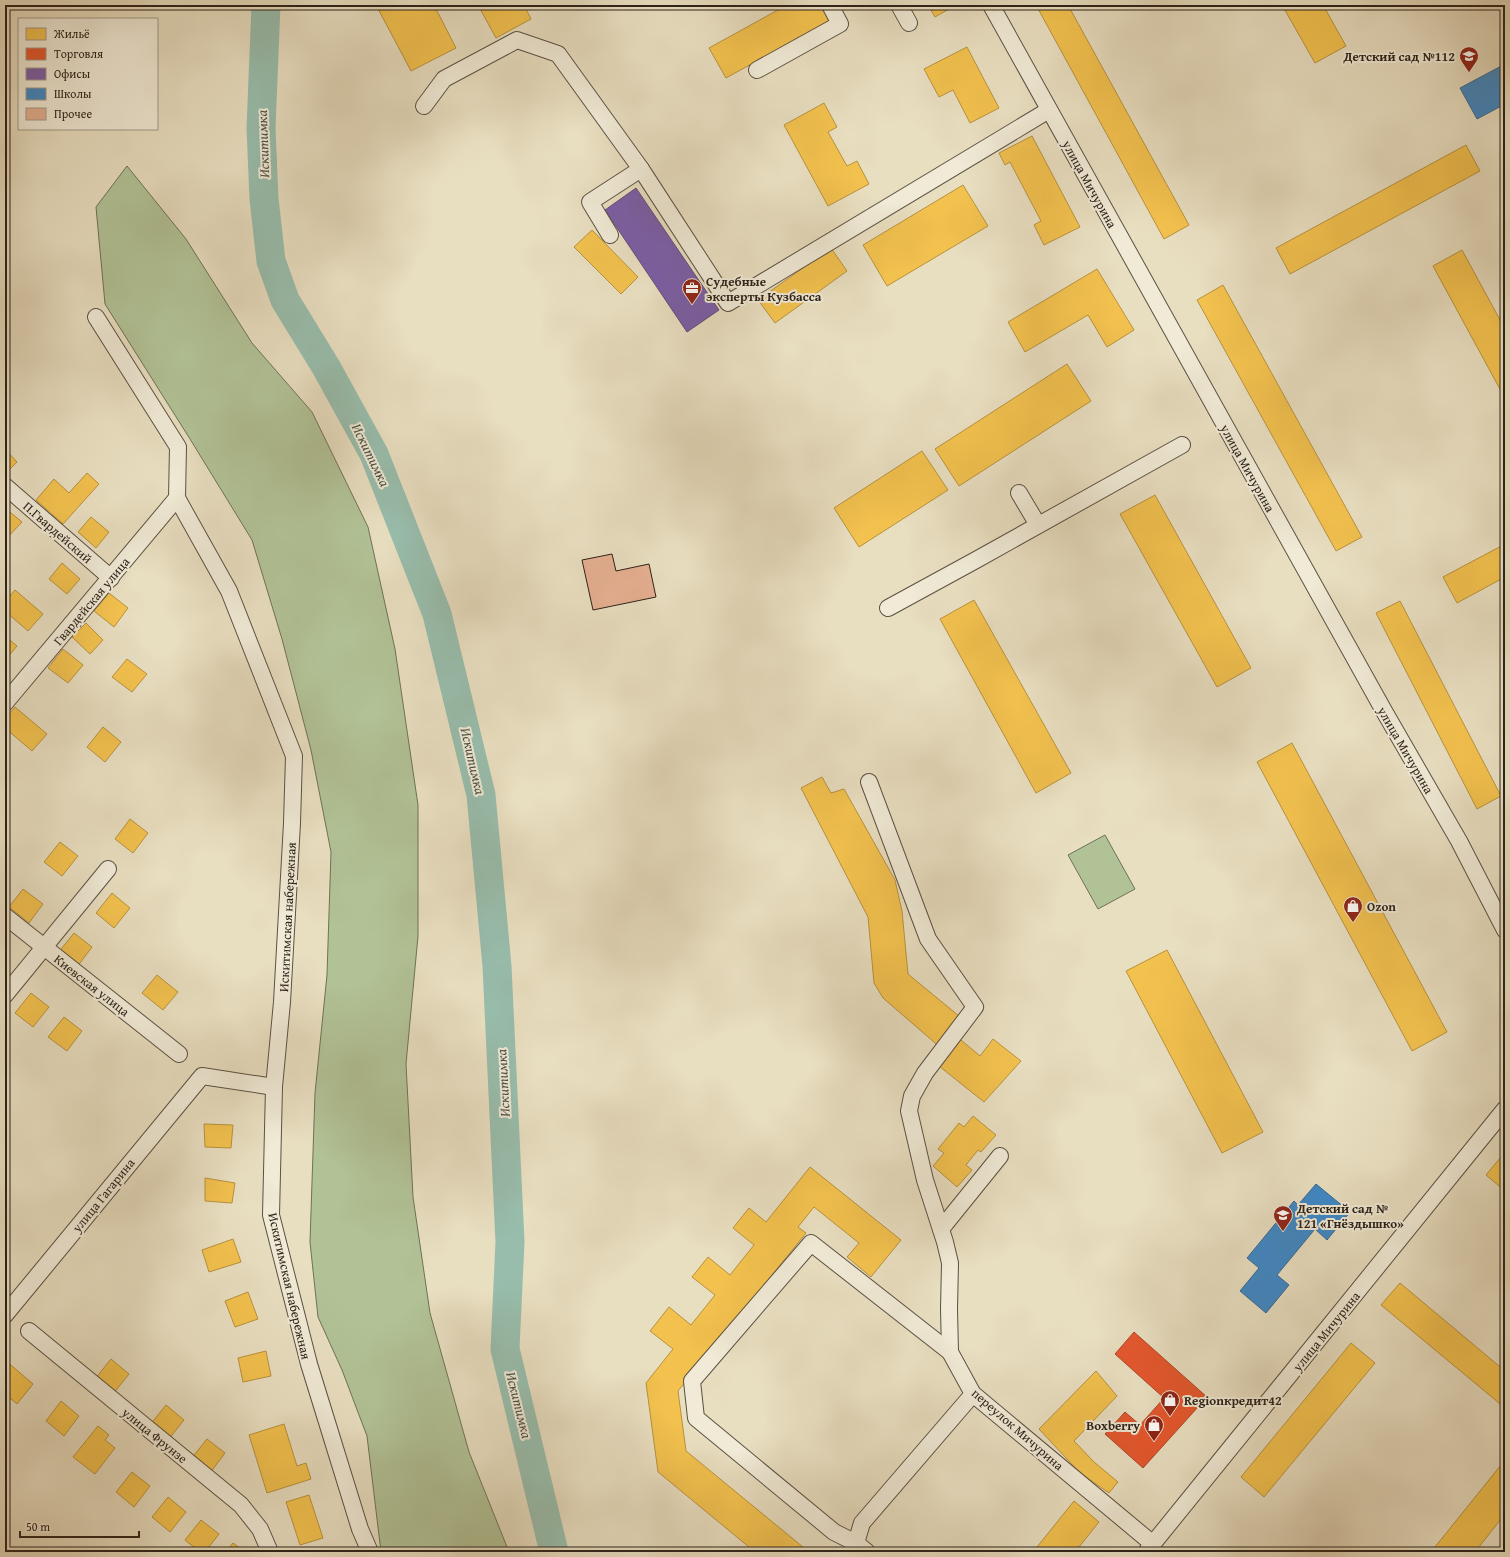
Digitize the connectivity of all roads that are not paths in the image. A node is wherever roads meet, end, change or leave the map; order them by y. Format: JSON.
{"nodes":[{"id":1,"x":830,"y":5,"type":"edge"},
{"id":2,"x":899,"y":5,"type":"edge"},
{"id":3,"x":991,"y":5,"type":"edge"},
{"id":4,"x":909,"y":23,"type":"dead end"},
{"id":5,"x":757,"y":70,"type":"dead end"},
{"id":6,"x":424,"y":106,"type":"dead end"},
{"id":7,"x":1049,"y":110,"type":"junction"},
{"id":8,"x":641,"y":169,"type":"junction"},
{"id":9,"x":610,"y":235,"type":"dead end"},
{"id":10,"x":96,"y":317,"type":"dead end"},
{"id":11,"x":1182,"y":445,"type":"dead end"},
{"id":12,"x":5,"y":486,"type":"edge"},
{"id":13,"x":1019,"y":493,"type":"dead end"},
{"id":14,"x":177,"y":498,"type":"junction"},
{"id":15,"x":1038,"y":525,"type":"junction"},
{"id":16,"x":111,"y":578,"type":"junction"},
{"id":17,"x":888,"y":608,"type":"dead end"},
{"id":18,"x":5,"y":703,"type":"edge"},
{"id":19,"x":869,"y":782,"type":"dead end"},
{"id":20,"x":108,"y":869,"type":"dead end"},
{"id":21,"x":5,"y":916,"type":"edge"},
{"id":22,"x":1505,"y":930,"type":"edge"},
{"id":23,"x":44,"y":947,"type":"junction"},
{"id":24,"x":5,"y":995,"type":"edge"},
{"id":25,"x":179,"y":1054,"type":"dead end"},
{"id":26,"x":274,"y":1087,"type":"junction"},
{"id":27,"x":1505,"y":1109,"type":"edge"},
{"id":28,"x":1000,"y":1156,"type":"dead end"},
{"id":29,"x":941,"y":1229,"type":"junction"},
{"id":30,"x":5,"y":1315,"type":"edge"},
{"id":31,"x":29,"y":1330,"type":"dead end"},
{"id":32,"x":950,"y":1352,"type":"junction"},
{"id":33,"x":973,"y":1394,"type":"junction"},
{"id":34,"x":862,"y":1547,"type":"edge"},
{"id":35,"x":1150,"y":1548,"type":"edge"},
{"id":36,"x":270,"y":1551,"type":"edge"},
{"id":37,"x":370,"y":1552,"type":"edge"}],
"edges":[{"from":1,"to":5,"type":"street"},
{"from":2,"to":4,"type":"street"},
{"from":3,"to":7,"type":"street","name":"улица Мичурина"},
{"from":6,"to":8,"type":"street"},
{"from":7,"to":8,"type":"street"},
{"from":7,"to":22,"type":"street","name":"улица Мичурина"},
{"from":8,"to":9,"type":"street"},
{"from":10,"to":14,"type":"street"},
{"from":11,"to":15,"type":"street"},
{"from":12,"to":16,"type":"street","name":"П.Гвардейский"},
{"from":13,"to":15,"type":"street"},
{"from":14,"to":16,"type":"street","name":"Гвардейская улица"},
{"from":14,"to":26,"type":"street","name":"Искитимская набережная"},
{"from":15,"to":17,"type":"street"},
{"from":16,"to":18,"type":"street","name":"Гвардейская улица"},
{"from":19,"to":29,"type":"street","name":"переулок Мичурина"},
{"from":20,"to":23,"type":"street"},
{"from":21,"to":23,"type":"street","name":"Киевская улица"},
{"from":23,"to":24,"type":"street"},
{"from":23,"to":25,"type":"street","name":"Киевская улица"},
{"from":26,"to":30,"type":"street","name":"улица Гагарина"},
{"from":26,"to":37,"type":"street","name":"Искитимская набережная"},
{"from":27,"to":35,"type":"street","name":"улица Мичурина"},
{"from":28,"to":29,"type":"street"},
{"from":29,"to":32,"type":"street","name":"переулок Мичурина"},
{"from":31,"to":36,"type":"street","name":"улица Фрунзе"},
{"from":32,"to":33,"type":"street","name":"переулок Мичурина"},
{"from":32,"to":34,"type":"street"},
{"from":33,"to":34,"type":"street"},
{"from":33,"to":35,"type":"street","name":"переулок Мичурина"}]}
